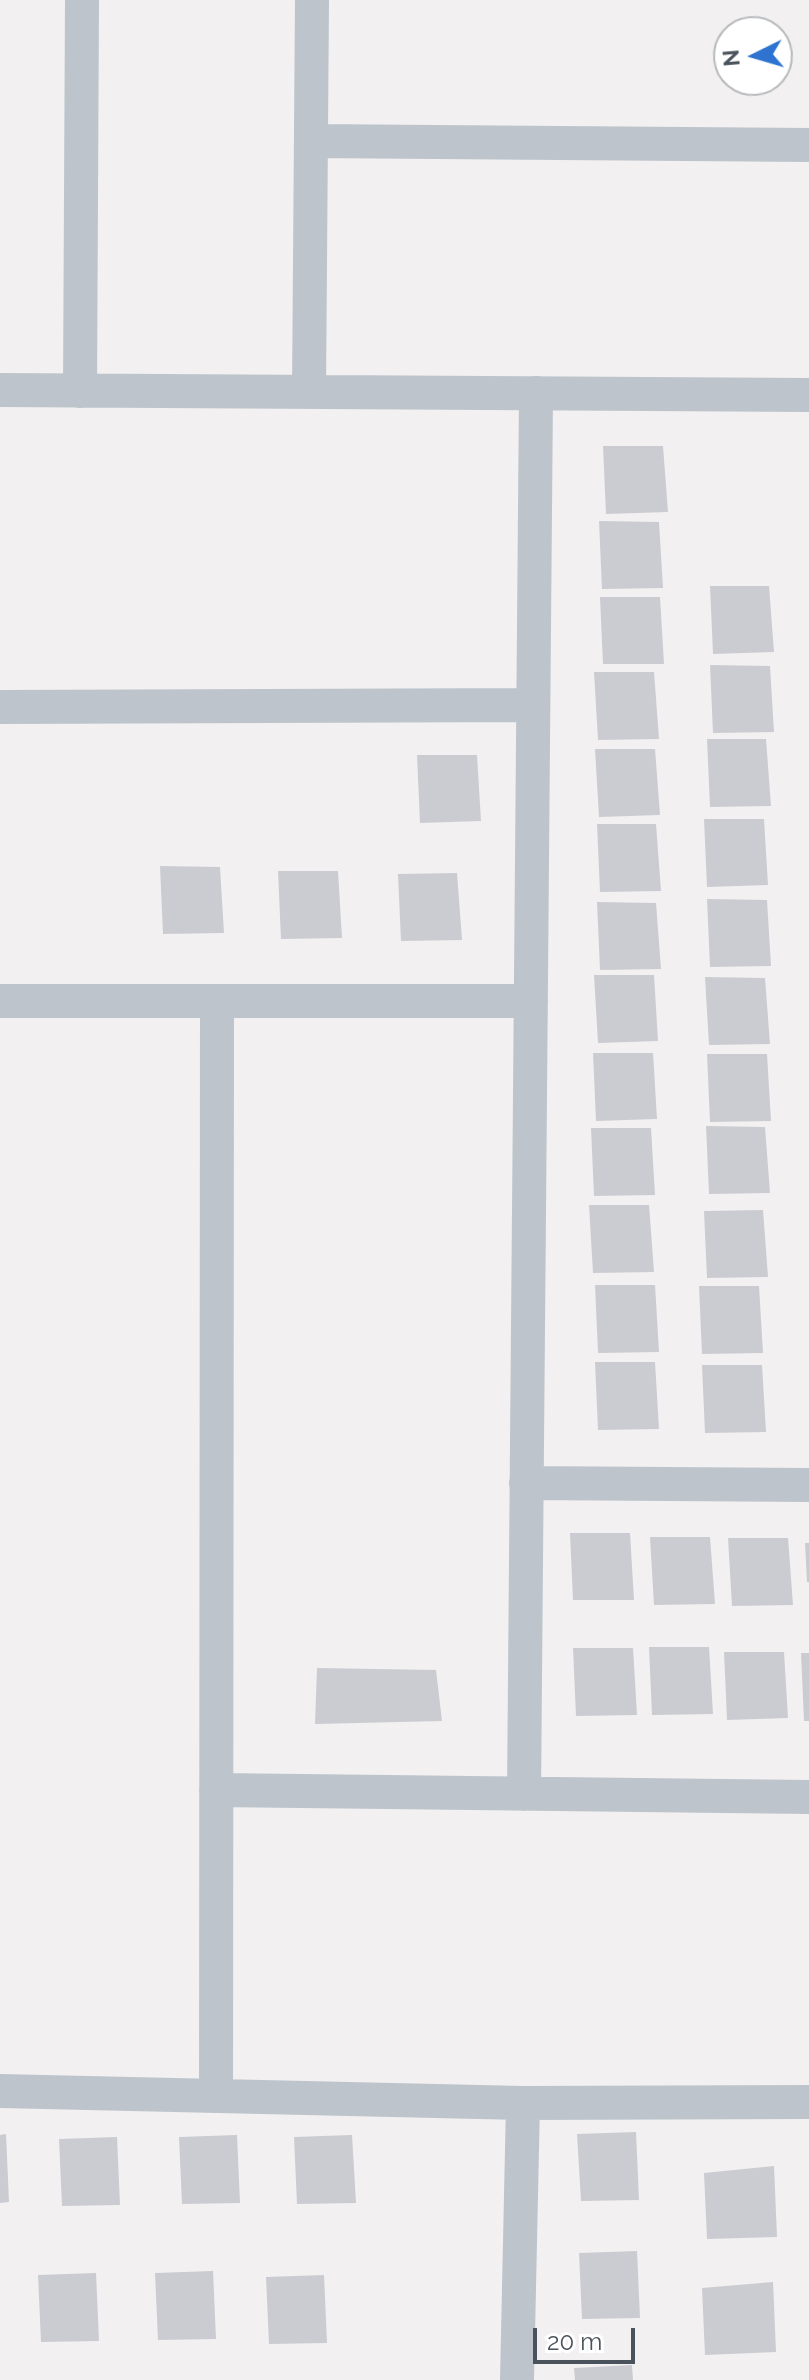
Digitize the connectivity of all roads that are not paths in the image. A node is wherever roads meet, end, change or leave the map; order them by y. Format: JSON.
{"nodes":[{"id":1,"x":82,"y":0,"type":"edge"},
{"id":2,"x":312,"y":0,"type":"edge"},
{"id":3,"x":311,"y":141,"type":"junction"},
{"id":4,"x":809,"y":145,"type":"edge"},
{"id":5,"x":0,"y":390,"type":"edge"},
{"id":6,"x":80,"y":391,"type":"junction"},
{"id":7,"x":309,"y":392,"type":"junction"},
{"id":8,"x":536,"y":393,"type":"junction"},
{"id":9,"x":809,"y":395,"type":"edge"},
{"id":10,"x":533,"y":705,"type":"junction"},
{"id":11,"x":0,"y":707,"type":"edge"},
{"id":12,"x":0,"y":1001,"type":"edge"},
{"id":13,"x":217,"y":1001,"type":"junction"},
{"id":14,"x":531,"y":1001,"type":"junction"},
{"id":15,"x":526,"y":1483,"type":"junction"},
{"id":16,"x":809,"y":1485,"type":"edge"},
{"id":17,"x":216,"y":1790,"type":"junction"},
{"id":18,"x":524,"y":1794,"type":"junction"},
{"id":19,"x":809,"y":1797,"type":"edge"},
{"id":20,"x":0,"y":2091,"type":"edge"},
{"id":21,"x":216,"y":2096,"type":"junction"},
{"id":22,"x":809,"y":2102,"type":"edge"},
{"id":23,"x":523,"y":2103,"type":"junction"},
{"id":24,"x":517,"y":2380,"type":"edge"}],
"edges":[{"from":1,"to":6,"type":"street"},
{"from":2,"to":3,"type":"street"},
{"from":3,"to":4,"type":"street"},
{"from":3,"to":7,"type":"street"},
{"from":5,"to":6,"type":"street"},
{"from":6,"to":7,"type":"street"},
{"from":7,"to":8,"type":"street"},
{"from":8,"to":9,"type":"street"},
{"from":8,"to":10,"type":"street"},
{"from":10,"to":11,"type":"street"},
{"from":10,"to":14,"type":"street"},
{"from":12,"to":13,"type":"street"},
{"from":13,"to":14,"type":"street"},
{"from":13,"to":17,"type":"street"},
{"from":14,"to":15,"type":"street"},
{"from":15,"to":16,"type":"street"},
{"from":15,"to":18,"type":"street"},
{"from":17,"to":18,"type":"street"},
{"from":17,"to":21,"type":"street"},
{"from":18,"to":19,"type":"street"},
{"from":20,"to":21,"type":"street"},
{"from":21,"to":23,"type":"street"},
{"from":22,"to":23,"type":"street"},
{"from":23,"to":24,"type":"street"}]}
